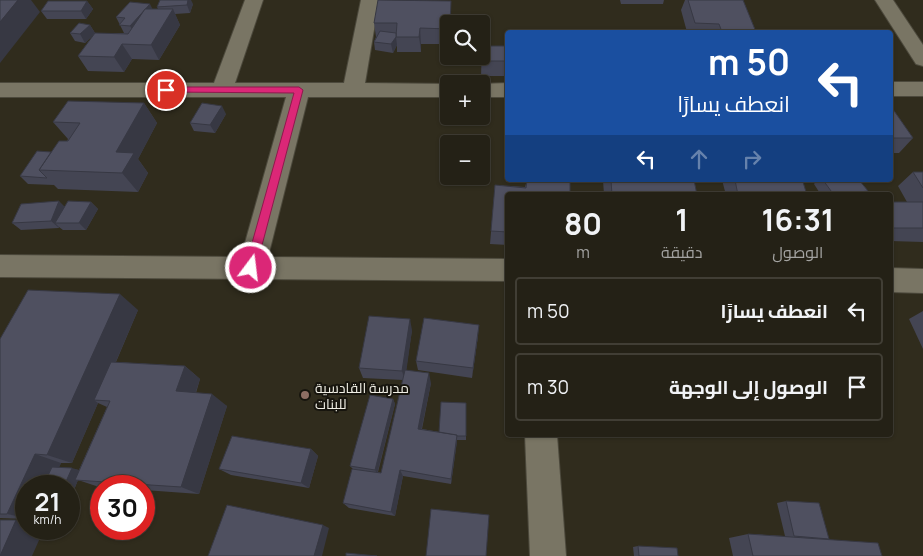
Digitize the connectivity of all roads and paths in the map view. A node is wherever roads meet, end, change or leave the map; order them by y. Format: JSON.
{"nodes":[{"id":1,"x":254,"y":0,"type":"edge"},
{"id":2,"x":370,"y":0,"type":"edge"},
{"id":3,"x":884,"y":0,"type":"edge"},
{"id":4,"x":923,"y":60,"type":"edge"},
{"id":5,"x":222,"y":89,"type":"junction"},
{"id":6,"x":893,"y":89,"type":"edge"},
{"id":7,"x":923,"y":89,"type":"edge"},
{"id":8,"x":0,"y":90,"type":"edge"},
{"id":9,"x":299,"y":90,"type":"junction"},
{"id":10,"x":353,"y":90,"type":"junction"},
{"id":11,"x":440,"y":90,"type":"edge"},
{"id":12,"x":490,"y":90,"type":"edge"},
{"id":13,"x":505,"y":90,"type":"edge"},
{"id":14,"x":0,"y":266,"type":"edge"},
{"id":15,"x":251,"y":268,"type":"junction"},
{"id":16,"x":505,"y":270,"type":"edge"},
{"id":17,"x":893,"y":280,"type":"edge"},
{"id":18,"x":923,"y":281,"type":"edge"},
{"id":19,"x":541,"y":437,"type":"edge"},
{"id":20,"x":548,"y":556,"type":"edge"}],
"edges":[{"from":1,"to":5,"type":"street"},
{"from":2,"to":10,"type":"street"},
{"from":3,"to":4,"type":"street"},
{"from":5,"to":8,"type":"street"},
{"from":5,"to":9,"type":"street"},
{"from":6,"to":7,"type":"street"},
{"from":9,"to":10,"type":"street"},
{"from":9,"to":15,"type":"street"},
{"from":10,"to":11,"type":"street"},
{"from":12,"to":13,"type":"street"},
{"from":14,"to":15,"type":"street"},
{"from":15,"to":16,"type":"street"},
{"from":17,"to":18,"type":"street"},
{"from":19,"to":20,"type":"street"}]}
